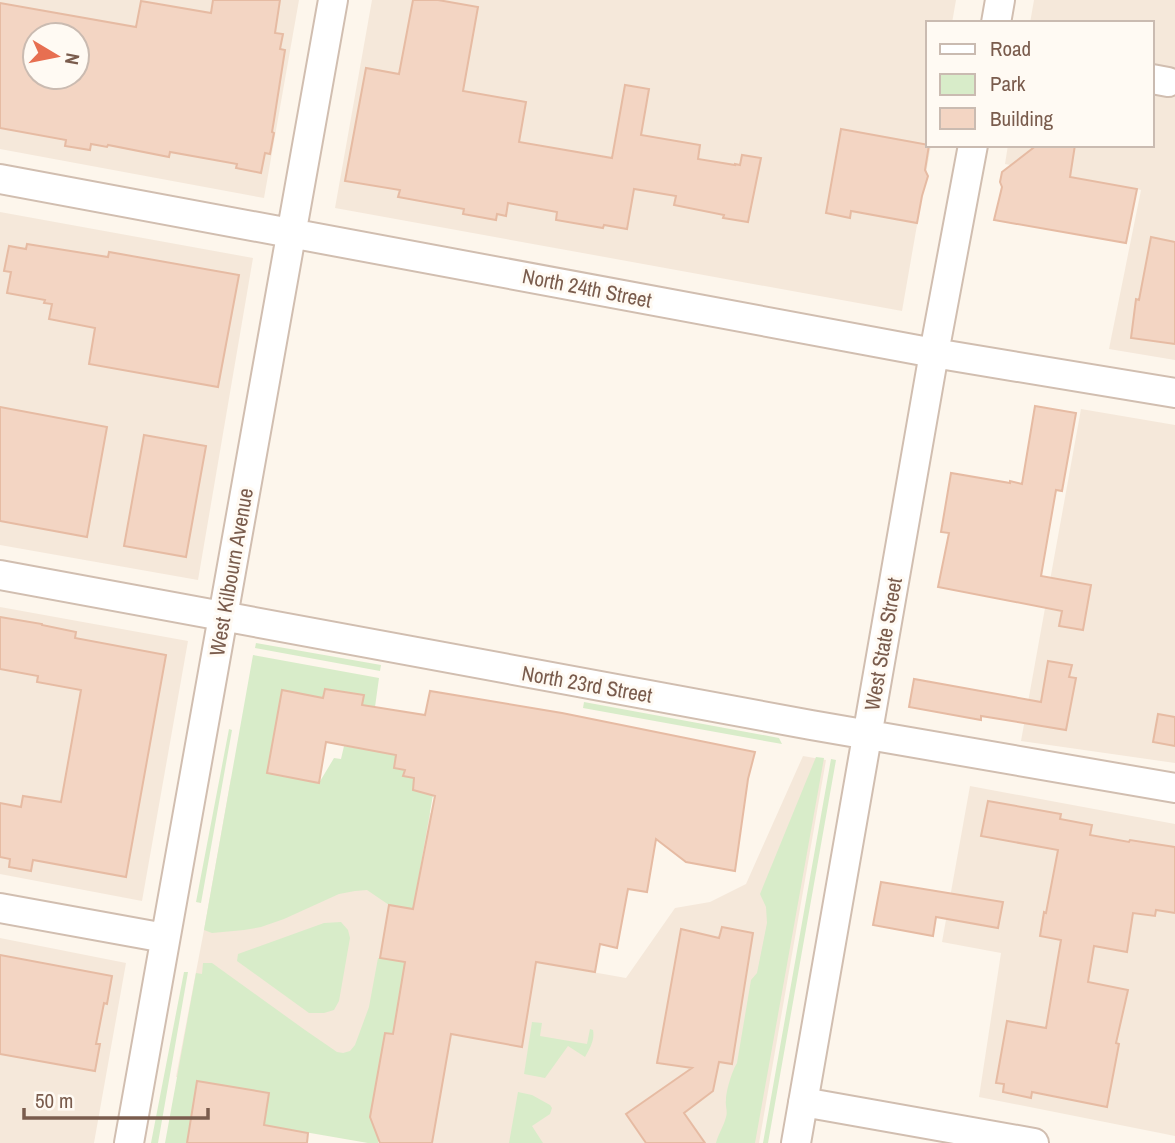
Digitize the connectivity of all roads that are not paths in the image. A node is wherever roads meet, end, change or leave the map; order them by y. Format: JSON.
{"nodes":[{"id":1,"x":332,"y":0,"type":"edge"},
{"id":2,"x":1000,"y":0,"type":"edge"},
{"id":3,"x":996,"y":21,"type":"edge"},
{"id":4,"x":973,"y":147,"type":"edge"},
{"id":5,"x":0,"y":178,"type":"edge"},
{"id":6,"x":292,"y":232,"type":"junction"},
{"id":7,"x":934,"y":353,"type":"junction"},
{"id":8,"x":1175,"y":393,"type":"edge"},
{"id":9,"x":0,"y":575,"type":"edge"},
{"id":10,"x":223,"y":616,"type":"junction"},
{"id":11,"x":867,"y":734,"type":"junction"},
{"id":12,"x":1175,"y":788,"type":"edge"},
{"id":13,"x":0,"y":908,"type":"edge"},
{"id":14,"x":165,"y":938,"type":"junction"},
{"id":15,"x":803,"y":1102,"type":"junction"},
{"id":16,"x":129,"y":1143,"type":"edge"},
{"id":17,"x":796,"y":1143,"type":"edge"},
{"id":18,"x":1034,"y":1143,"type":"edge"}],
"edges":[{"from":1,"to":6,"type":"street","name":"West Kilbourn Avenue"},
{"from":2,"to":3,"type":"street"},
{"from":4,"to":7,"type":"street","name":"West State Street"},
{"from":5,"to":6,"type":"street","name":"North 24th Street"},
{"from":6,"to":7,"type":"street","name":"North 24th Street"},
{"from":6,"to":10,"type":"street","name":"West Kilbourn Avenue"},
{"from":7,"to":8,"type":"street","name":"North 24th Street"},
{"from":7,"to":11,"type":"street","name":"West State Street"},
{"from":9,"to":10,"type":"street","name":"North 23rd Street"},
{"from":10,"to":11,"type":"street","name":"North 23rd Street"},
{"from":10,"to":14,"type":"street","name":"West Kilbourn Avenue"},
{"from":11,"to":12,"type":"street","name":"North 23rd Street"},
{"from":11,"to":15,"type":"street","name":"West State Street"},
{"from":13,"to":14,"type":"street"},
{"from":14,"to":16,"type":"street","name":"West Kilbourn Avenue"},
{"from":15,"to":17,"type":"street","name":"West State Street"},
{"from":15,"to":18,"type":"street"}]}
